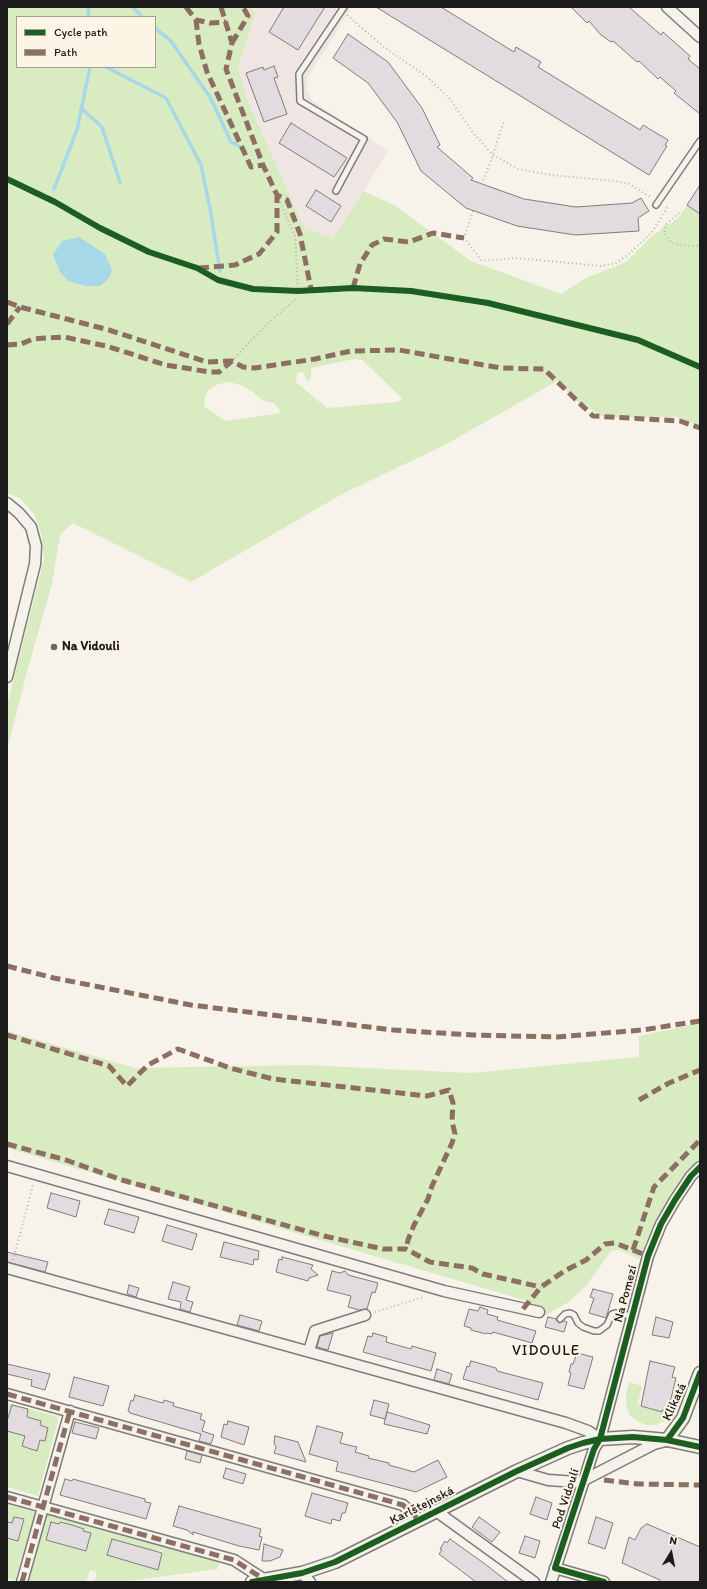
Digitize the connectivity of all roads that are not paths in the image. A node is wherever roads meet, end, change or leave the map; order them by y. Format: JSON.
{"nodes":[{"id":1,"x":667,"y":7,"type":"edge"},
{"id":2,"x":342,"y":9,"type":"edge"},
{"id":3,"x":700,"y":36,"type":"edge"},
{"id":4,"x":700,"y":141,"type":"edge"},
{"id":5,"x":336,"y":191,"type":"dead end"},
{"id":6,"x":656,"y":205,"type":"dead end"},
{"id":7,"x":7,"y":503,"type":"edge"},
{"id":8,"x":7,"y":677,"type":"edge"},
{"id":9,"x":7,"y":1166,"type":"edge"},
{"id":10,"x":700,"y":1167,"type":"edge"},
{"id":11,"x":9,"y":1268,"type":"edge"},
{"id":12,"x":539,"y":1312,"type":"dead end"},
{"id":13,"x":365,"y":1315,"type":"road end"},
{"id":14,"x":632,"y":1316,"type":"junction"},
{"id":15,"x":560,"y":1319,"type":"dead end"},
{"id":16,"x":309,"y":1351,"type":"junction"},
{"id":17,"x":700,"y":1373,"type":"edge"},
{"id":18,"x":7,"y":1394,"type":"edge"},
{"id":19,"x":70,"y":1411,"type":"junction"},
{"id":20,"x":600,"y":1439,"type":"junction"},
{"id":21,"x":667,"y":1440,"type":"junction"},
{"id":22,"x":700,"y":1447,"type":"edge"},
{"id":23,"x":516,"y":1471,"type":"junction"},
{"id":24,"x":584,"y":1480,"type":"junction"},
{"id":25,"x":7,"y":1497,"type":"edge"},
{"id":26,"x":43,"y":1507,"type":"junction"},
{"id":27,"x":436,"y":1511,"type":"junction"},
{"id":28,"x":419,"y":1520,"type":"junction"},
{"id":29,"x":556,"y":1568,"type":"junction"},
{"id":30,"x":306,"y":1578,"type":"edge"},
{"id":31,"x":265,"y":1580,"type":"junction"},
{"id":32,"x":22,"y":1582,"type":"edge"},
{"id":33,"x":252,"y":1582,"type":"edge"},
{"id":34,"x":534,"y":1582,"type":"edge"},
{"id":35,"x":550,"y":1582,"type":"edge"},
{"id":36,"x":604,"y":1582,"type":"edge"}],
"edges":[{"from":1,"to":3,"type":"street"},
{"from":2,"to":5,"type":"lane"},
{"from":4,"to":6,"type":"lane"},
{"from":7,"to":8,"type":"street"},
{"from":9,"to":12,"type":"street"},
{"from":10,"to":14,"type":"street","name":"Na Pomezí"},
{"from":11,"to":16,"type":"street"},
{"from":13,"to":16,"type":"street"},
{"from":14,"to":15,"type":"lane"},
{"from":14,"to":20,"type":"street","name":"Na Pomezí"},
{"from":16,"to":20,"type":"street"},
{"from":17,"to":21,"type":"street","name":"Klikatá"},
{"from":18,"to":19,"type":"street"},
{"from":19,"to":26,"type":"street"},
{"from":19,"to":28,"type":"street"},
{"from":20,"to":21,"type":"street","name":"Karlštejnská"},
{"from":20,"to":23,"type":"street","name":"Karlštejnská"},
{"from":20,"to":24,"type":"street","name":"Pod Vidoulí"},
{"from":21,"to":22,"type":"street","name":"Karlštejnská"},
{"from":21,"to":24,"type":"street","name":"Pod Vidoulí"},
{"from":23,"to":24,"type":"street","name":"Pod Vidoulí"},
{"from":23,"to":27,"type":"street","name":"Karlštejnská"},
{"from":24,"to":29,"type":"street","name":"Pod Vidoulí"},
{"from":25,"to":26,"type":"street"},
{"from":26,"to":31,"type":"street"},
{"from":26,"to":32,"type":"street"},
{"from":27,"to":28,"type":"street","name":"Karlštejnská"},
{"from":27,"to":34,"type":"street"},
{"from":28,"to":30,"type":"street","name":"Karlštejnská"},
{"from":29,"to":35,"type":"street","name":"Pod Vidoulí"},
{"from":29,"to":36,"type":"street"},
{"from":30,"to":31,"type":"street","name":"Karlštejnská"},
{"from":31,"to":33,"type":"street","name":"Karlštejnská"}]}
